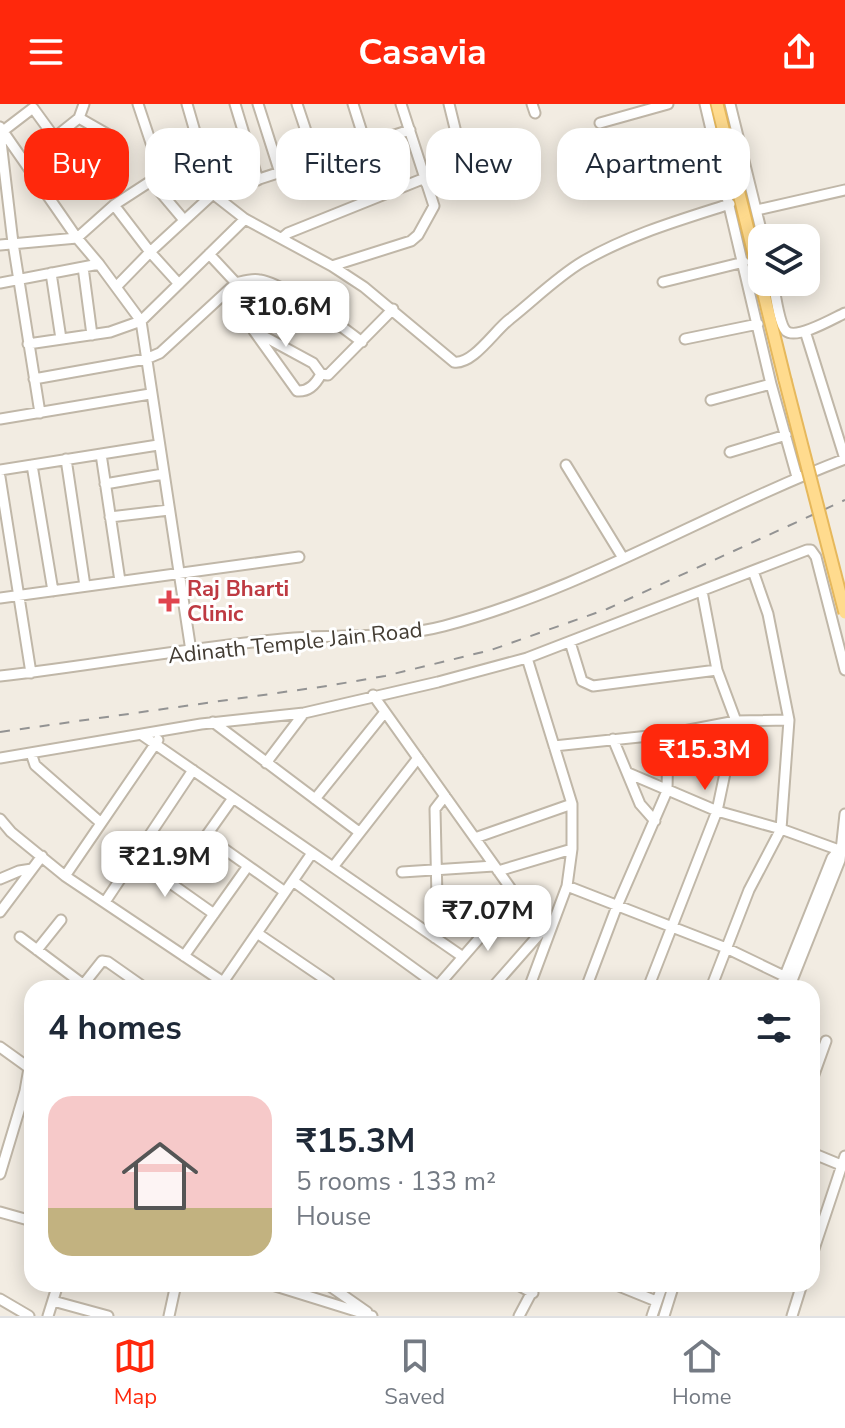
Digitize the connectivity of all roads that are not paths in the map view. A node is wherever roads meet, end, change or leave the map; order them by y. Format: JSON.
{"nodes":[{"id":1,"x":84,"y":104,"type":"edge"},
{"id":2,"x":138,"y":104,"type":"edge"},
{"id":3,"x":187,"y":104,"type":"edge"},
{"id":4,"x":258,"y":104,"type":"edge"},
{"id":5,"x":297,"y":104,"type":"edge"},
{"id":6,"x":353,"y":104,"type":"edge"},
{"id":7,"x":401,"y":104,"type":"edge"},
{"id":8,"x":449,"y":104,"type":"edge"},
{"id":9,"x":668,"y":104,"type":"edge"},
{"id":10,"x":705,"y":104,"type":"edge"},
{"id":11,"x":717,"y":104,"type":"edge"},
{"id":12,"x":730,"y":104,"type":"edge"},
{"id":13,"x":236,"y":107,"type":"edge"},
{"id":14,"x":79,"y":118,"type":"junction"},
{"id":15,"x":600,"y":123,"type":"dead end"},
{"id":16,"x":48,"y":128,"type":"edge"},
{"id":17,"x":66,"y":128,"type":"edge"},
{"id":18,"x":96,"y":128,"type":"edge"},
{"id":19,"x":146,"y":128,"type":"edge"},
{"id":20,"x":194,"y":128,"type":"edge"},
{"id":21,"x":242,"y":128,"type":"edge"},
{"id":22,"x":305,"y":128,"type":"edge"},
{"id":23,"x":361,"y":128,"type":"edge"},
{"id":24,"x":409,"y":128,"type":"edge"},
{"id":25,"x":455,"y":128,"type":"edge"},
{"id":26,"x":712,"y":128,"type":"edge"},
{"id":27,"x":1,"y":130,"type":"edge"},
{"id":28,"x":410,"y":130,"type":"edge"},
{"id":29,"x":24,"y":160,"type":"edge"},
{"id":30,"x":276,"y":160,"type":"edge"},
{"id":31,"x":426,"y":181,"type":"joint"},
{"id":32,"x":145,"y":185,"type":"edge"},
{"id":33,"x":845,"y":190,"type":"edge"},
{"id":34,"x":52,"y":200,"type":"edge"},
{"id":35,"x":167,"y":200,"type":"edge"},
{"id":36,"x":206,"y":200,"type":"edge"},
{"id":37,"x":221,"y":200,"type":"edge"},
{"id":38,"x":432,"y":200,"type":"edge"},
{"id":39,"x":729,"y":200,"type":"edge"},
{"id":40,"x":730,"y":204,"type":"junction"},
{"id":41,"x":114,"y":205,"type":"junction"},
{"id":42,"x":757,"y":210,"type":"junction"},
{"id":43,"x":245,"y":219,"type":"junction"},
{"id":44,"x":184,"y":220,"type":"junction"},
{"id":45,"x":760,"y":224,"type":"edge"},
{"id":46,"x":77,"y":238,"type":"junction"},
{"id":47,"x":282,"y":238,"type":"junction"},
{"id":48,"x":13,"y":243,"type":"junction"},
{"id":49,"x":0,"y":245,"type":"edge"},
{"id":50,"x":150,"y":252,"type":"junction"},
{"id":51,"x":209,"y":254,"type":"junction"},
{"id":52,"x":744,"y":262,"type":"junction"},
{"id":53,"x":99,"y":264,"type":"junction"},
{"id":54,"x":332,"y":266,"type":"junction"},
{"id":55,"x":83,"y":267,"type":"junction"},
{"id":56,"x":51,"y":273,"type":"junction"},
{"id":57,"x":19,"y":280,"type":"junction"},
{"id":58,"x":663,"y":282,"type":"dead end"},
{"id":59,"x":0,"y":283,"type":"edge"},
{"id":60,"x":236,"y":283,"type":"junction"},
{"id":61,"x":179,"y":284,"type":"junction"},
{"id":62,"x":116,"y":287,"type":"junction"},
{"id":63,"x":284,"y":291,"type":"junction"},
{"id":64,"x":776,"y":296,"type":"edge"},
{"id":65,"x":393,"y":309,"type":"junction"},
{"id":66,"x":845,"y":313,"type":"edge"},
{"id":67,"x":141,"y":321,"type":"junction"},
{"id":68,"x":758,"y":324,"type":"junction"},
{"id":69,"x":254,"y":331,"type":"junction"},
{"id":70,"x":805,"y":331,"type":"junction"},
{"id":71,"x":92,"y":335,"type":"junction"},
{"id":72,"x":61,"y":339,"type":"junction"},
{"id":73,"x":685,"y":339,"type":"dead end"},
{"id":74,"x":362,"y":342,"type":"junction"},
{"id":75,"x":28,"y":344,"type":"junction"},
{"id":76,"x":146,"y":359,"type":"junction"},
{"id":77,"x":321,"y":374,"type":"junction"},
{"id":78,"x":34,"y":379,"type":"junction"},
{"id":79,"x":771,"y":384,"type":"junction"},
{"id":80,"x":150,"y":394,"type":"junction"},
{"id":81,"x":711,"y":400,"type":"dead end"},
{"id":82,"x":40,"y":413,"type":"junction"},
{"id":83,"x":0,"y":419,"type":"edge"},
{"id":84,"x":786,"y":435,"type":"junction"},
{"id":85,"x":158,"y":445,"type":"junction"},
{"id":86,"x":730,"y":452,"type":"dead end"},
{"id":87,"x":101,"y":454,"type":"junction"},
{"id":88,"x":66,"y":459,"type":"junction"},
{"id":89,"x":845,"y":459,"type":"edge"},
{"id":90,"x":32,"y":465,"type":"junction"},
{"id":91,"x":566,"y":465,"type":"dead end"},
{"id":92,"x":0,"y":470,"type":"edge"},
{"id":93,"x":163,"y":474,"type":"junction"},
{"id":94,"x":0,"y":477,"type":"edge"},
{"id":95,"x":797,"y":477,"type":"junction"},
{"id":96,"x":105,"y":484,"type":"junction"},
{"id":97,"x":169,"y":510,"type":"junction"},
{"id":98,"x":110,"y":517,"type":"junction"},
{"id":99,"x":4,"y":535,"type":"edge"},
{"id":100,"x":299,"y":557,"type":"dead end"},
{"id":101,"x":623,"y":558,"type":"junction"},
{"id":102,"x":13,"y":562,"type":"junction"},
{"id":103,"x":0,"y":564,"type":"edge"},
{"id":104,"x":753,"y":571,"type":"junction"},
{"id":105,"x":178,"y":572,"type":"junction"},
{"id":106,"x":120,"y":581,"type":"junction"},
{"id":107,"x":85,"y":586,"type":"junction"},
{"id":108,"x":53,"y":591,"type":"junction"},
{"id":109,"x":702,"y":591,"type":"junction"},
{"id":110,"x":18,"y":596,"type":"junction"},
{"id":111,"x":0,"y":598,"type":"edge"},
{"id":112,"x":845,"y":613,"type":"edge"},
{"id":113,"x":570,"y":642,"type":"junction"},
{"id":114,"x":191,"y":651,"type":"junction"},
{"id":115,"x":527,"y":658,"type":"junction"},
{"id":116,"x":717,"y":670,"type":"junction"},
{"id":117,"x":845,"y":670,"type":"edge"},
{"id":118,"x":31,"y":673,"type":"junction"},
{"id":119,"x":0,"y":676,"type":"edge"},
{"id":120,"x":373,"y":695,"type":"junction"},
{"id":121,"x":385,"y":712,"type":"junction"},
{"id":122,"x":304,"y":713,"type":"junction"},
{"id":123,"x":789,"y":720,"type":"junction"},
{"id":124,"x":736,"y":721,"type":"junction"},
{"id":125,"x":213,"y":722,"type":"junction"},
{"id":126,"x":165,"y":731,"type":"junction"},
{"id":127,"x":668,"y":734,"type":"junction"},
{"id":128,"x":142,"y":735,"type":"junction"},
{"id":129,"x":613,"y":739,"type":"junction"},
{"id":130,"x":155,"y":744,"type":"junction"},
{"id":131,"x":554,"y":746,"type":"junction"},
{"id":132,"x":31,"y":753,"type":"junction"},
{"id":133,"x":0,"y":758,"type":"edge"},
{"id":134,"x":418,"y":758,"type":"junction"},
{"id":135,"x":266,"y":763,"type":"junction"},
{"id":136,"x":193,"y":770,"type":"junction"},
{"id":137,"x":628,"y":773,"type":"junction"},
{"id":138,"x":667,"y":791,"type":"junction"},
{"id":139,"x":445,"y":796,"type":"junction"},
{"id":140,"x":233,"y":798,"type":"junction"},
{"id":141,"x":315,"y":799,"type":"junction"},
{"id":142,"x":572,"y":804,"type":"junction"},
{"id":143,"x":717,"y":811,"type":"junction"},
{"id":144,"x":845,"y":814,"type":"edge"},
{"id":145,"x":0,"y":819,"type":"edge"},
{"id":146,"x":655,"y":821,"type":"junction"},
{"id":147,"x":101,"y":823,"type":"junction"},
{"id":148,"x":781,"y":829,"type":"junction"},
{"id":149,"x":11,"y":832,"type":"junction"},
{"id":150,"x":359,"y":832,"type":"junction"},
{"id":151,"x":0,"y":834,"type":"edge"},
{"id":152,"x":206,"y":836,"type":"junction"},
{"id":153,"x":475,"y":838,"type":"junction"},
{"id":154,"x":572,"y":849,"type":"junction"},
{"id":155,"x":839,"y":850,"type":"junction"},
{"id":156,"x":312,"y":853,"type":"junction"},
{"id":157,"x":42,"y":856,"type":"junction"},
{"id":158,"x":135,"y":858,"type":"junction"},
{"id":159,"x":248,"y":866,"type":"junction"},
{"id":160,"x":333,"y":867,"type":"junction"},
{"id":161,"x":496,"y":868,"type":"junction"},
{"id":162,"x":32,"y":869,"type":"junction"},
{"id":163,"x":437,"y":870,"type":"junction"},
{"id":164,"x":402,"y":872,"type":"dead end"},
{"id":165,"x":65,"y":876,"type":"junction"},
{"id":166,"x":0,"y":879,"type":"edge"},
{"id":167,"x":293,"y":881,"type":"junction"},
{"id":168,"x":172,"y":884,"type":"junction"},
{"id":169,"x":567,"y":886,"type":"junction"},
{"id":170,"x":285,"y":892,"type":"junction"},
{"id":171,"x":516,"y":896,"type":"junction"},
{"id":172,"x":105,"y":902,"type":"junction"},
{"id":173,"x":617,"y":906,"type":"junction"},
{"id":174,"x":0,"y":912,"type":"edge"},
{"id":175,"x":214,"y":914,"type":"junction"},
{"id":176,"x":61,"y":920,"type":"dead end"},
{"id":177,"x":672,"y":926,"type":"junction"},
{"id":178,"x":545,"y":932,"type":"junction"},
{"id":179,"x":257,"y":933,"type":"junction"},
{"id":180,"x":20,"y":937,"type":"dead end"},
{"id":181,"x":435,"y":938,"type":"junction"},
{"id":182,"x":726,"y":948,"type":"junction"},
{"id":183,"x":37,"y":950,"type":"junction"},
{"id":184,"x":184,"y":956,"type":"junction"},
{"id":185,"x":463,"y":957,"type":"junction"},
{"id":186,"x":784,"y":976,"type":"junction"},
{"id":187,"x":77,"y":980,"type":"edge"},
{"id":188,"x":89,"y":980,"type":"edge"},
{"id":189,"x":134,"y":980,"type":"edge"},
{"id":190,"x":217,"y":980,"type":"edge"},
{"id":191,"x":229,"y":980,"type":"edge"},
{"id":192,"x":326,"y":980,"type":"edge"},
{"id":193,"x":427,"y":980,"type":"edge"},
{"id":194,"x":443,"y":980,"type":"edge"},
{"id":195,"x":500,"y":980,"type":"edge"},
{"id":196,"x":531,"y":980,"type":"edge"},
{"id":197,"x":589,"y":980,"type":"edge"},
{"id":198,"x":651,"y":980,"type":"edge"},
{"id":199,"x":714,"y":980,"type":"edge"},
{"id":200,"x":783,"y":980,"type":"edge"},
{"id":201,"x":792,"y":980,"type":"edge"},
{"id":202,"x":826,"y":1041,"type":"dead end"},
{"id":203,"x":0,"y":1047,"type":"edge"},
{"id":204,"x":820,"y":1058,"type":"edge"},
{"id":205,"x":24,"y":1065,"type":"edge"},
{"id":206,"x":24,"y":1094,"type":"edge"},
{"id":207,"x":820,"y":1155,"type":"edge"},
{"id":208,"x":843,"y":1160,"type":"edge"},
{"id":209,"x":0,"y":1174,"type":"edge"},
{"id":210,"x":0,"y":1212,"type":"edge"},
{"id":211,"x":24,"y":1219,"type":"edge"},
{"id":212,"x":820,"y":1230,"type":"edge"},
{"id":213,"x":56,"y":1292,"type":"edge"},
{"id":214,"x":174,"y":1292,"type":"edge"},
{"id":215,"x":295,"y":1292,"type":"edge"},
{"id":216,"x":338,"y":1292,"type":"edge"},
{"id":217,"x":533,"y":1292,"type":"edge"},
{"id":218,"x":634,"y":1292,"type":"edge"},
{"id":219,"x":660,"y":1292,"type":"edge"},
{"id":220,"x":672,"y":1292,"type":"edge"},
{"id":221,"x":800,"y":1292,"type":"edge"},
{"id":222,"x":0,"y":1299,"type":"edge"},
{"id":223,"x":53,"y":1301,"type":"junction"},
{"id":224,"x":656,"y":1301,"type":"junction"},
{"id":225,"x":29,"y":1316,"type":"edge"},
{"id":226,"x":48,"y":1316,"type":"edge"},
{"id":227,"x":108,"y":1316,"type":"edge"},
{"id":228,"x":169,"y":1316,"type":"edge"},
{"id":229,"x":373,"y":1316,"type":"edge"},
{"id":230,"x":519,"y":1316,"type":"edge"},
{"id":231,"x":652,"y":1316,"type":"edge"},
{"id":232,"x":664,"y":1316,"type":"edge"},
{"id":233,"x":792,"y":1316,"type":"edge"}],
"edges":[{"from":1,"to":14,"type":"street"},
{"from":2,"to":19,"type":"street"},
{"from":3,"to":20,"type":"street"},
{"from":4,"to":13,"type":"street"},
{"from":4,"to":30,"type":"street"},
{"from":5,"to":22,"type":"street"},
{"from":6,"to":23,"type":"street"},
{"from":7,"to":24,"type":"street"},
{"from":8,"to":25,"type":"street"},
{"from":9,"to":15,"type":"street"},
{"from":10,"to":26,"type":"street"},
{"from":11,"to":112,"type":"main road","bridge":true},
{"from":12,"to":42,"type":"street"},
{"from":13,"to":21,"type":"street"},
{"from":14,"to":17,"type":"street"},
{"from":14,"to":18,"type":"street"},
{"from":16,"to":27,"type":"street"},
{"from":27,"to":29,"type":"street"},
{"from":27,"to":48,"type":"street"},
{"from":28,"to":31,"type":"street"},
{"from":31,"to":47,"type":"street"},
{"from":32,"to":41,"type":"street"},
{"from":33,"to":42,"type":"street"},
{"from":34,"to":46,"type":"street"},
{"from":35,"to":44,"type":"street"},
{"from":36,"to":44,"type":"street"},
{"from":37,"to":43,"type":"street"},
{"from":38,"to":54,"type":"street"},
{"from":39,"to":40,"type":"street"},
{"from":40,"to":52,"type":"street"},
{"from":40,"to":65,"type":"street"},
{"from":41,"to":46,"type":"street"},
{"from":41,"to":50,"type":"street"},
{"from":42,"to":45,"type":"street"},
{"from":43,"to":47,"type":"street"},
{"from":43,"to":51,"type":"street"},
{"from":44,"to":50,"type":"street"},
{"from":46,"to":48,"type":"street"},
{"from":46,"to":53,"type":"street"},
{"from":47,"to":54,"type":"street"},
{"from":48,"to":49,"type":"street"},
{"from":48,"to":57,"type":"street"},
{"from":50,"to":61,"type":"street"},
{"from":50,"to":62,"type":"street"},
{"from":51,"to":60,"type":"street"},
{"from":51,"to":61,"type":"street"},
{"from":52,"to":58,"type":"street"},
{"from":52,"to":68,"type":"street"},
{"from":53,"to":55,"type":"street"},
{"from":53,"to":62,"type":"street"},
{"from":54,"to":65,"type":"street"},
{"from":55,"to":56,"type":"street"},
{"from":55,"to":71,"type":"street"},
{"from":56,"to":57,"type":"street"},
{"from":56,"to":72,"type":"street"},
{"from":57,"to":59,"type":"street"},
{"from":57,"to":75,"type":"street"},
{"from":60,"to":63,"type":"street"},
{"from":60,"to":76,"type":"street"},
{"from":61,"to":67,"type":"street"},
{"from":62,"to":67,"type":"street"},
{"from":63,"to":69,"type":"street"},
{"from":63,"to":74,"type":"street"},
{"from":64,"to":70,"type":"street"},
{"from":65,"to":74,"type":"street"},
{"from":66,"to":70,"type":"street"},
{"from":67,"to":71,"type":"street"},
{"from":67,"to":76,"type":"street"},
{"from":68,"to":73,"type":"street"},
{"from":68,"to":79,"type":"street"},
{"from":69,"to":77,"type":"street"},
{"from":69,"to":77,"type":"street"},
{"from":70,"to":89,"type":"street"},
{"from":71,"to":72,"type":"street"},
{"from":72,"to":75,"type":"street"},
{"from":74,"to":77,"type":"street"},
{"from":75,"to":78,"type":"street"},
{"from":76,"to":78,"type":"street"},
{"from":76,"to":80,"type":"street"},
{"from":78,"to":82,"type":"street"},
{"from":79,"to":81,"type":"street"},
{"from":79,"to":84,"type":"street"},
{"from":80,"to":82,"type":"street"},
{"from":80,"to":85,"type":"street"},
{"from":82,"to":83,"type":"street"},
{"from":84,"to":86,"type":"street"},
{"from":84,"to":95,"type":"street"},
{"from":85,"to":87,"type":"street"},
{"from":85,"to":93,"type":"street"},
{"from":87,"to":88,"type":"street"},
{"from":87,"to":96,"type":"street"},
{"from":88,"to":90,"type":"street"},
{"from":88,"to":107,"type":"street"},
{"from":89,"to":95,"type":"street","name":"Adinath Temple Jain Road"},
{"from":90,"to":92,"type":"street"},
{"from":90,"to":108,"type":"street"},
{"from":91,"to":101,"type":"street"},
{"from":93,"to":96,"type":"street"},
{"from":93,"to":97,"type":"street"},
{"from":94,"to":99,"type":"street"},
{"from":95,"to":101,"type":"street","name":"Adinath Temple Jain Road"},
{"from":96,"to":98,"type":"street"},
{"from":97,"to":98,"type":"street"},
{"from":97,"to":105,"type":"street"},
{"from":98,"to":106,"type":"street"},
{"from":99,"to":102,"type":"street"},
{"from":100,"to":105,"type":"street"},
{"from":101,"to":114,"type":"street","name":"Adinath Temple Jain Road"},
{"from":102,"to":103,"type":"street"},
{"from":102,"to":110,"type":"street"},
{"from":104,"to":109,"type":"street"},
{"from":104,"to":117,"type":"street"},
{"from":104,"to":123,"type":"street"},
{"from":105,"to":106,"type":"street"},
{"from":105,"to":114,"type":"street"},
{"from":106,"to":107,"type":"street"},
{"from":107,"to":108,"type":"street"},
{"from":108,"to":110,"type":"street"},
{"from":109,"to":113,"type":"street"},
{"from":109,"to":116,"type":"street"},
{"from":110,"to":111,"type":"street"},
{"from":110,"to":118,"type":"street"},
{"from":113,"to":115,"type":"street"},
{"from":113,"to":116,"type":"street"},
{"from":114,"to":118,"type":"street","name":"Adinath Temple Jain Road"},
{"from":115,"to":120,"type":"street"},
{"from":115,"to":131,"type":"street"},
{"from":116,"to":124,"type":"street"},
{"from":118,"to":119,"type":"street","name":"Adinath Temple Jain Road"},
{"from":120,"to":121,"type":"street"},
{"from":120,"to":122,"type":"street"},
{"from":121,"to":134,"type":"street"},
{"from":121,"to":141,"type":"street"},
{"from":122,"to":125,"type":"street"},
{"from":122,"to":135,"type":"street"},
{"from":123,"to":124,"type":"street"},
{"from":123,"to":148,"type":"street"},
{"from":124,"to":127,"type":"street"},
{"from":124,"to":143,"type":"street"},
{"from":125,"to":126,"type":"street"},
{"from":125,"to":135,"type":"street"},
{"from":126,"to":128,"type":"street"},
{"from":126,"to":130,"type":"street"},
{"from":127,"to":129,"type":"street"},
{"from":127,"to":138,"type":"street"},
{"from":128,"to":130,"type":"street"},
{"from":128,"to":132,"type":"street"},
{"from":129,"to":131,"type":"street"},
{"from":129,"to":137,"type":"street"},
{"from":130,"to":136,"type":"street"},
{"from":130,"to":147,"type":"street"},
{"from":131,"to":142,"type":"street"},
{"from":132,"to":133,"type":"street"},
{"from":132,"to":147,"type":"street"},
{"from":134,"to":139,"type":"street"},
{"from":134,"to":150,"type":"street"},
{"from":135,"to":141,"type":"street"},
{"from":136,"to":140,"type":"street"},
{"from":136,"to":158,"type":"street"},
{"from":137,"to":138,"type":"street"},
{"from":137,"to":146,"type":"street"},
{"from":138,"to":143,"type":"street"},
{"from":138,"to":146,"type":"street"},
{"from":139,"to":153,"type":"street"},
{"from":139,"to":163,"type":"street"},
{"from":140,"to":152,"type":"street"},
{"from":140,"to":156,"type":"street"},
{"from":141,"to":150,"type":"street"},
{"from":142,"to":153,"type":"street"},
{"from":142,"to":154,"type":"street"},
{"from":143,"to":148,"type":"street"},
{"from":143,"to":177,"type":"street"},
{"from":144,"to":155,"type":"street"},
{"from":145,"to":149,"type":"street"},
{"from":146,"to":173,"type":"street"},
{"from":147,"to":165,"type":"street"},
{"from":148,"to":155,"type":"street"},
{"from":148,"to":182,"type":"street"},
{"from":149,"to":151,"type":"street"},
{"from":149,"to":157,"type":"street"},
{"from":150,"to":160,"type":"street"},
{"from":152,"to":159,"type":"street"},
{"from":152,"to":168,"type":"street"},
{"from":153,"to":161,"type":"street"},
{"from":154,"to":161,"type":"street"},
{"from":154,"to":169,"type":"street"},
{"from":155,"to":186,"type":"street"},
{"from":155,"to":201,"type":"street"},
{"from":156,"to":160,"type":"street"},
{"from":156,"to":167,"type":"street"},
{"from":157,"to":162,"type":"street"},
{"from":157,"to":165,"type":"street"},
{"from":158,"to":168,"type":"street"},
{"from":158,"to":172,"type":"street"},
{"from":159,"to":170,"type":"street"},
{"from":159,"to":175,"type":"street"},
{"from":160,"to":181,"type":"street"},
{"from":161,"to":163,"type":"street"},
{"from":161,"to":171,"type":"street"},
{"from":162,"to":166,"type":"street"},
{"from":162,"to":174,"type":"street"},
{"from":163,"to":164,"type":"street"},
{"from":163,"to":181,"type":"street"},
{"from":165,"to":172,"type":"street"},
{"from":167,"to":170,"type":"street"},
{"from":167,"to":193,"type":"street"},
{"from":168,"to":175,"type":"street"},
{"from":169,"to":173,"type":"street"},
{"from":169,"to":178,"type":"street"},
{"from":170,"to":179,"type":"street"},
{"from":171,"to":178,"type":"street"},
{"from":171,"to":185,"type":"street"},
{"from":172,"to":184,"type":"street"},
{"from":173,"to":177,"type":"street"},
{"from":173,"to":197,"type":"street"},
{"from":175,"to":184,"type":"street"},
{"from":176,"to":183,"type":"street"},
{"from":177,"to":182,"type":"street"},
{"from":177,"to":198,"type":"street"},
{"from":178,"to":195,"type":"street"},
{"from":178,"to":196,"type":"street"},
{"from":179,"to":191,"type":"street"},
{"from":179,"to":192,"type":"street"},
{"from":180,"to":183,"type":"street"},
{"from":181,"to":185,"type":"street"},
{"from":182,"to":186,"type":"street"},
{"from":182,"to":199,"type":"street"},
{"from":183,"to":187,"type":"street"},
{"from":184,"to":190,"type":"street"},
{"from":185,"to":194,"type":"street"},
{"from":186,"to":200,"type":"street"},
{"from":188,"to":189,"type":"street"},
{"from":202,"to":204,"type":"street"},
{"from":203,"to":205,"type":"street"},
{"from":206,"to":209,"type":"street"},
{"from":207,"to":208,"type":"street"},
{"from":208,"to":212,"type":"street"},
{"from":210,"to":211,"type":"street"},
{"from":213,"to":223,"type":"street"},
{"from":214,"to":228,"type":"street"},
{"from":215,"to":229,"type":"street"},
{"from":216,"to":229,"type":"street"},
{"from":217,"to":230,"type":"street"},
{"from":218,"to":224,"type":"street"},
{"from":219,"to":224,"type":"street"},
{"from":220,"to":232,"type":"street"},
{"from":221,"to":233,"type":"street"},
{"from":222,"to":225,"type":"street"},
{"from":223,"to":226,"type":"street"},
{"from":223,"to":227,"type":"street"},
{"from":224,"to":231,"type":"street"}]}
